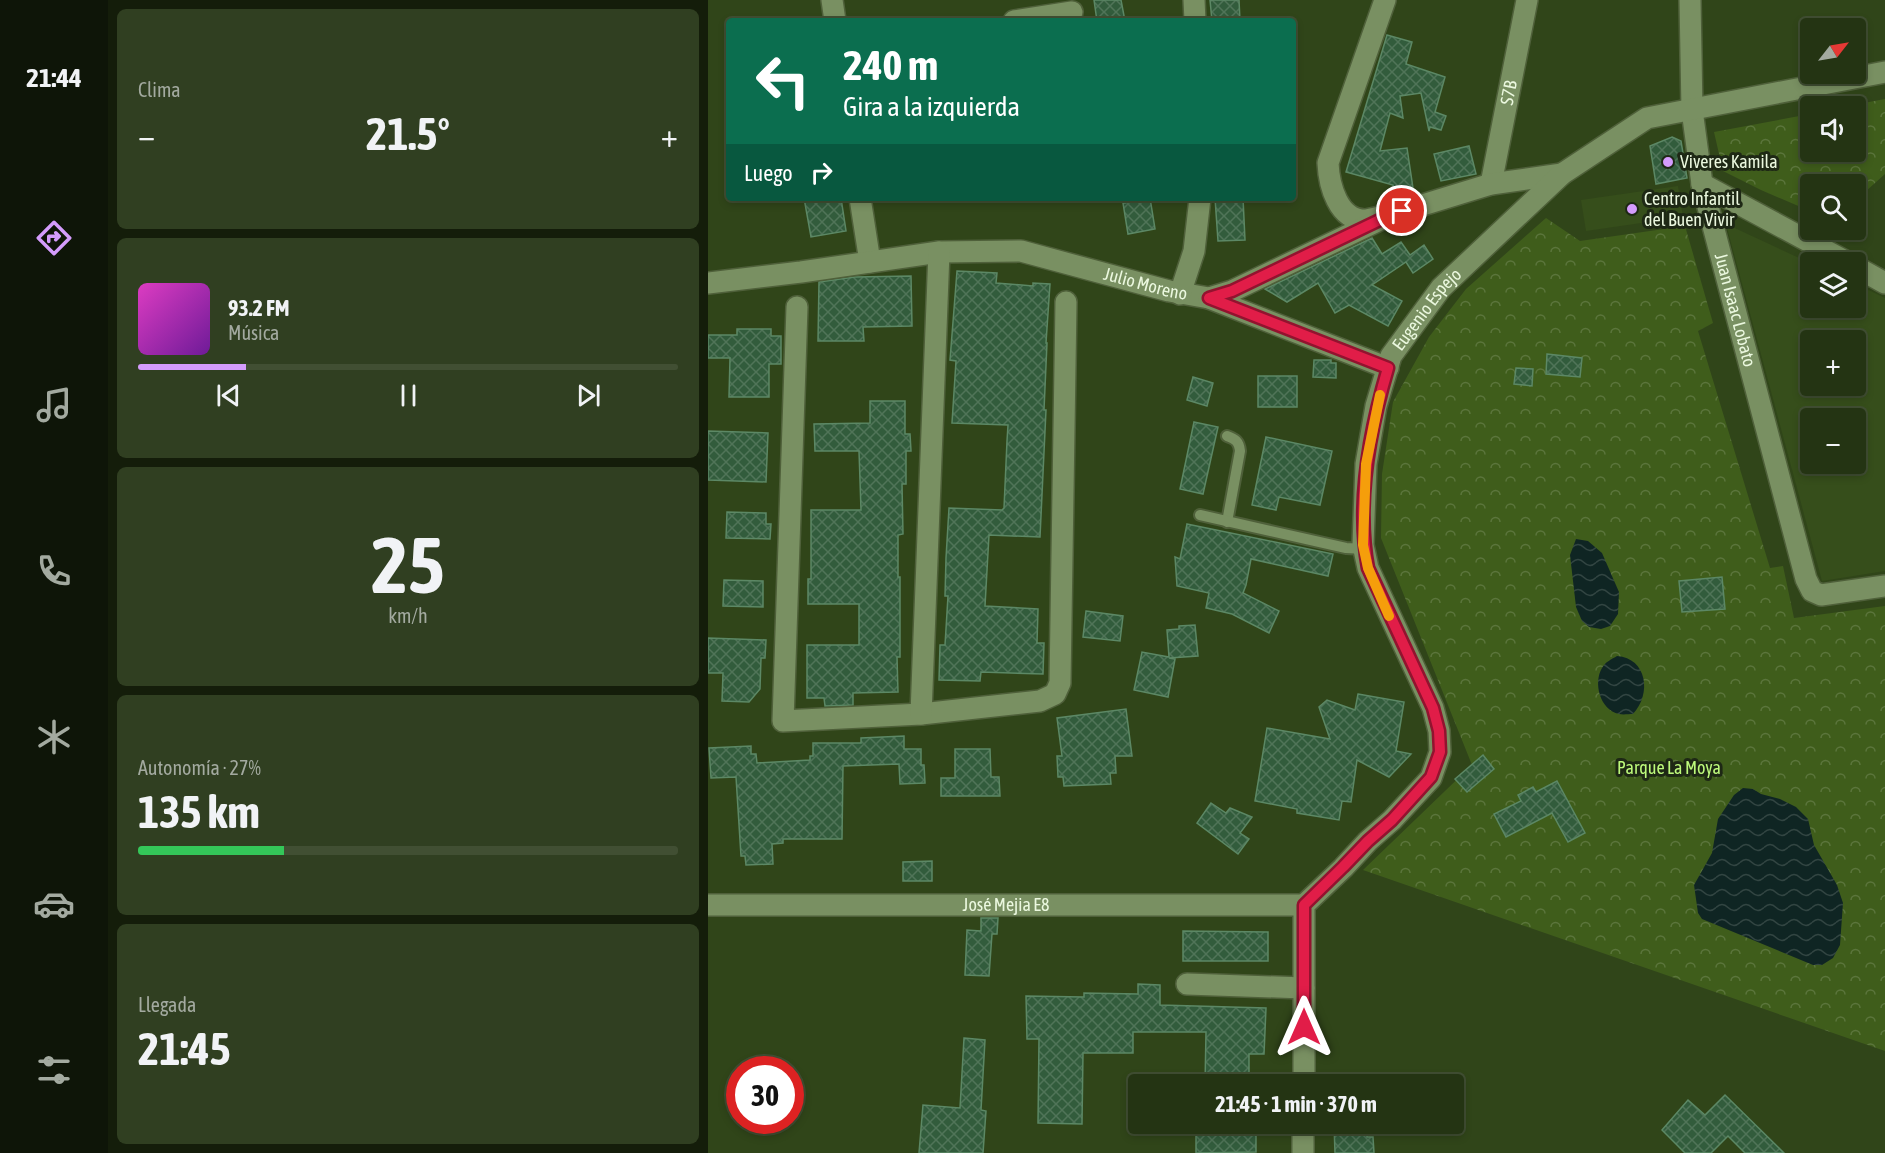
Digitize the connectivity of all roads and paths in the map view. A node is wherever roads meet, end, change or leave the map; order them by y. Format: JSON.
{"nodes":[{"id":1,"x":832,"y":0,"type":"edge"},
{"id":2,"x":1194,"y":0,"type":"edge"},
{"id":3,"x":1385,"y":0,"type":"edge"},
{"id":4,"x":1527,"y":0,"type":"edge"},
{"id":5,"x":1690,"y":0,"type":"edge"},
{"id":6,"x":1072,"y":12,"type":"dead end"},
{"id":7,"x":835,"y":18,"type":"edge"},
{"id":8,"x":1033,"y":18,"type":"edge"},
{"id":9,"x":1195,"y":18,"type":"edge"},
{"id":10,"x":1885,"y":72,"type":"edge"},
{"id":11,"x":1692,"y":110,"type":"junction"},
{"id":12,"x":1563,"y":174,"type":"junction"},
{"id":13,"x":1491,"y":184,"type":"junction"},
{"id":14,"x":1702,"y":184,"type":"junction"},
{"id":15,"x":860,"y":201,"type":"edge"},
{"id":16,"x":1200,"y":201,"type":"edge"},
{"id":17,"x":1390,"y":215,"type":"junction"},
{"id":18,"x":939,"y":252,"type":"junction"},
{"id":19,"x":1828,"y":252,"type":"edge"},
{"id":20,"x":870,"y":262,"type":"junction"},
{"id":21,"x":1866,"y":273,"type":"edge"},
{"id":22,"x":708,"y":283,"type":"edge"},
{"id":23,"x":1885,"y":284,"type":"edge"},
{"id":24,"x":1180,"y":294,"type":"junction"},
{"id":25,"x":1209,"y":298,"type":"junction"},
{"id":26,"x":1066,"y":302,"type":"dead end"},
{"id":27,"x":797,"y":306,"type":"dead end"},
{"id":28,"x":1388,"y":368,"type":"junction"},
{"id":29,"x":1227,"y":436,"type":"dead end"},
{"id":30,"x":1200,"y":515,"type":"dead end"},
{"id":31,"x":1227,"y":522,"type":"junction"},
{"id":32,"x":1364,"y":549,"type":"junction"},
{"id":33,"x":1885,"y":586,"type":"edge"},
{"id":34,"x":921,"y":714,"type":"junction"},
{"id":35,"x":708,"y":905,"type":"edge"},
{"id":36,"x":1304,"y":905,"type":"junction"},
{"id":37,"x":1187,"y":984,"type":"dead end"},
{"id":38,"x":1304,"y":988,"type":"junction"},
{"id":39,"x":1304,"y":1074,"type":"edge"},
{"id":40,"x":1303,"y":1134,"type":"edge"},
{"id":41,"x":1303,"y":1153,"type":"edge"}],
"edges":[{"from":1,"to":7,"type":"street"},
{"from":2,"to":9,"type":"street"},
{"from":3,"to":17,"type":"street"},
{"from":4,"to":13,"type":"street","name":"S7B"},
{"from":5,"to":11,"type":"street","name":"Juan Isaac Lobato"},
{"from":6,"to":8,"type":"street"},
{"from":10,"to":11,"type":"street","name":"Eugenio Espejo"},
{"from":11,"to":12,"type":"street","name":"Eugenio Espejo"},
{"from":11,"to":14,"type":"street","name":"Juan Isaac Lobato"},
{"from":12,"to":13,"type":"street","name":"Julio Moreno"},
{"from":12,"to":28,"type":"street","name":"Eugenio Espejo"},
{"from":13,"to":17,"type":"street","name":"Julio Moreno"},
{"from":14,"to":19,"type":"street"},
{"from":14,"to":33,"type":"street","name":"Juan Isaac Lobato"},
{"from":15,"to":20,"type":"street"},
{"from":16,"to":24,"type":"street"},
{"from":17,"to":25,"type":"street","name":"Julio Moreno"},
{"from":18,"to":20,"type":"street","name":"Julio Moreno"},
{"from":18,"to":24,"type":"street","name":"Julio Moreno"},
{"from":18,"to":34,"type":"street"},
{"from":20,"to":22,"type":"street","name":"Julio Moreno"},
{"from":21,"to":23,"type":"street"},
{"from":24,"to":25,"type":"street","name":"Julio Moreno"},
{"from":25,"to":28,"type":"street"},
{"from":26,"to":34,"type":"street"},
{"from":27,"to":34,"type":"street"},
{"from":28,"to":32,"type":"street","name":"Eugenio Espejo"},
{"from":29,"to":31,"type":"lane"},
{"from":30,"to":31,"type":"lane"},
{"from":31,"to":32,"type":"lane"},
{"from":32,"to":36,"type":"street","name":"Eugenio Espejo"},
{"from":35,"to":36,"type":"street","name":"José Mejia E8"},
{"from":36,"to":38,"type":"street"},
{"from":37,"to":38,"type":"street"},
{"from":38,"to":39,"type":"street"},
{"from":40,"to":41,"type":"street"}]}
